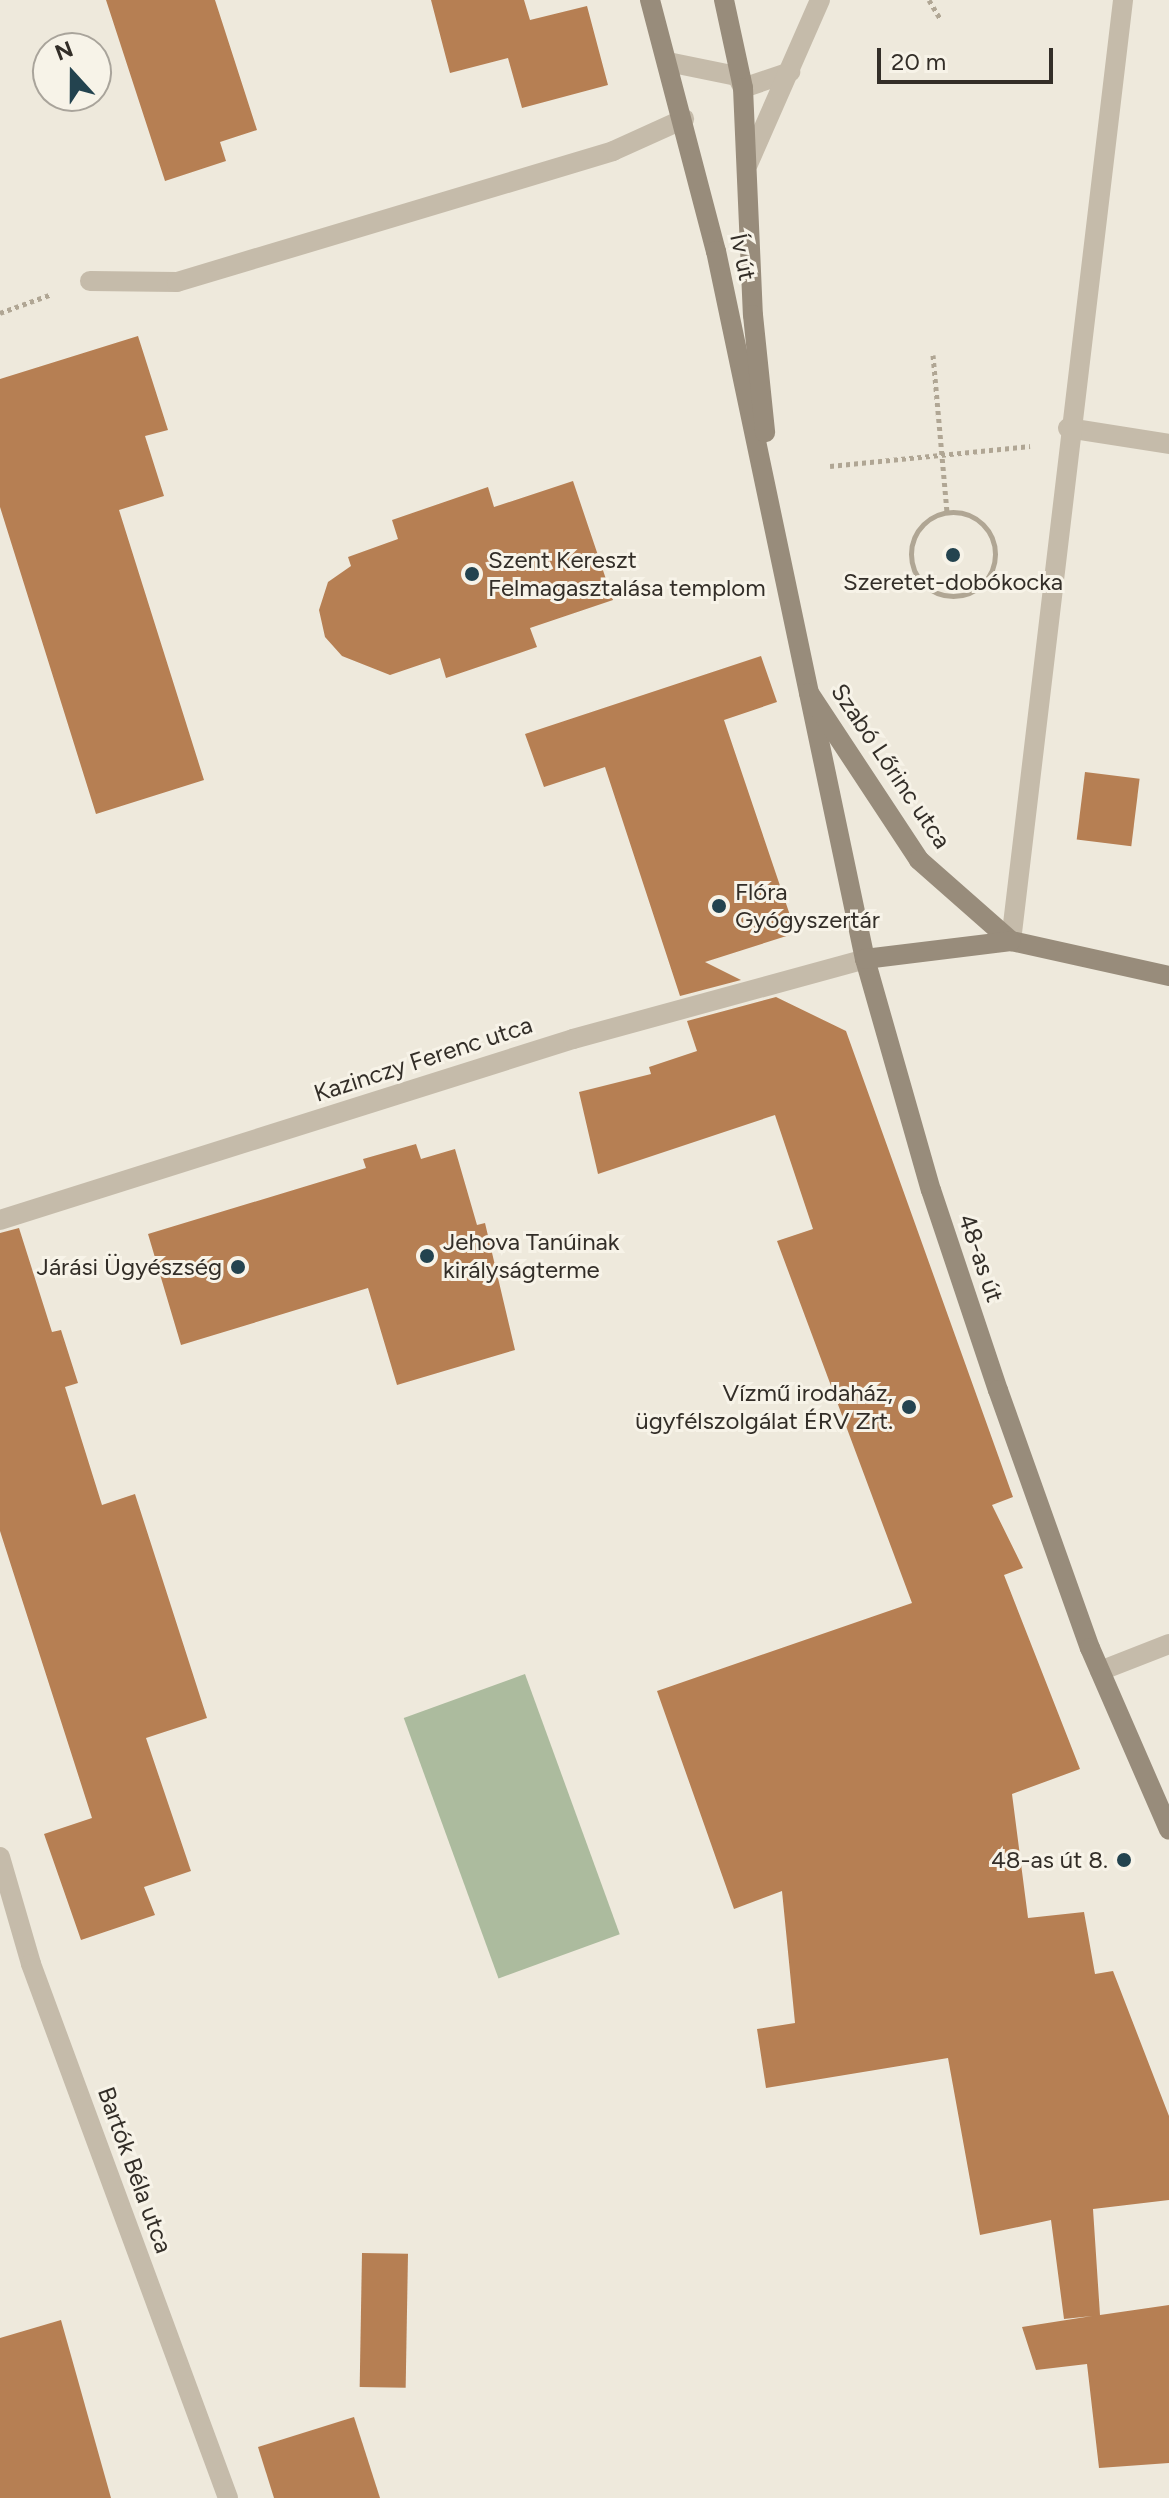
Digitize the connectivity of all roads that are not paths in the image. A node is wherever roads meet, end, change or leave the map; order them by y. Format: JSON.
{"nodes":[{"id":1,"x":650,"y":0,"type":"edge"},
{"id":2,"x":724,"y":0,"type":"edge"},
{"id":3,"x":820,"y":0,"type":"edge"},
{"id":4,"x":1123,"y":0,"type":"edge"},
{"id":5,"x":668,"y":62,"type":"junction"},
{"id":6,"x":790,"y":72,"type":"junction"},
{"id":7,"x":743,"y":88,"type":"junction"},
{"id":8,"x":684,"y":119,"type":"junction"},
{"id":9,"x":748,"y":164,"type":"junction"},
{"id":10,"x":90,"y":281,"type":"road end"},
{"id":11,"x":1067,"y":436,"type":"junction"},
{"id":12,"x":1169,"y":444,"type":"edge"},
{"id":13,"x":775,"y":527,"type":"junction"},
{"id":14,"x":803,"y":683,"type":"junction"},
{"id":15,"x":1011,"y":941,"type":"junction"},
{"id":16,"x":865,"y":959,"type":"junction"},
{"id":17,"x":1169,"y":976,"type":"edge"},
{"id":18,"x":0,"y":1220,"type":"edge"},
{"id":19,"x":1169,"y":1644,"type":"edge"},
{"id":20,"x":1100,"y":1671,"type":"junction"},
{"id":21,"x":1169,"y":1830,"type":"edge"},
{"id":22,"x":0,"y":1857,"type":"edge"},
{"id":23,"x":228,"y":2498,"type":"edge"}],
"edges":[{"from":1,"to":5,"type":"main road","name":"Ív út"},
{"from":2,"to":7,"type":"main road","name":"Ív út"},
{"from":3,"to":6,"type":"street"},
{"from":4,"to":11,"type":"street"},
{"from":5,"to":7,"type":"street"},
{"from":5,"to":8,"type":"main road","name":"Ív út"},
{"from":6,"to":7,"type":"street"},
{"from":6,"to":9,"type":"street"},
{"from":7,"to":9,"type":"main road","name":"Ív út"},
{"from":8,"to":10,"type":"street"},
{"from":8,"to":13,"type":"main road","name":"Ív út"},
{"from":9,"to":13,"type":"main road","name":"Ív út"},
{"from":11,"to":12,"type":"street"},
{"from":11,"to":15,"type":"street"},
{"from":13,"to":14,"type":"main road","name":"Ív út"},
{"from":14,"to":15,"type":"main road","name":"Szabó Lőrinc utca"},
{"from":14,"to":16,"type":"main road","name":"48-as út"},
{"from":15,"to":16,"type":"main road","name":"Szabó Lőrinc utca"},
{"from":15,"to":17,"type":"main road","name":"Szabó Lőrinc utca"},
{"from":16,"to":18,"type":"street","name":"Kazinczy Ferenc utca"},
{"from":16,"to":20,"type":"main road","name":"48-as út"},
{"from":19,"to":20,"type":"street"},
{"from":20,"to":21,"type":"main road","name":"48-as út"},
{"from":22,"to":23,"type":"street","name":"Bartók Béla utca"}]}
